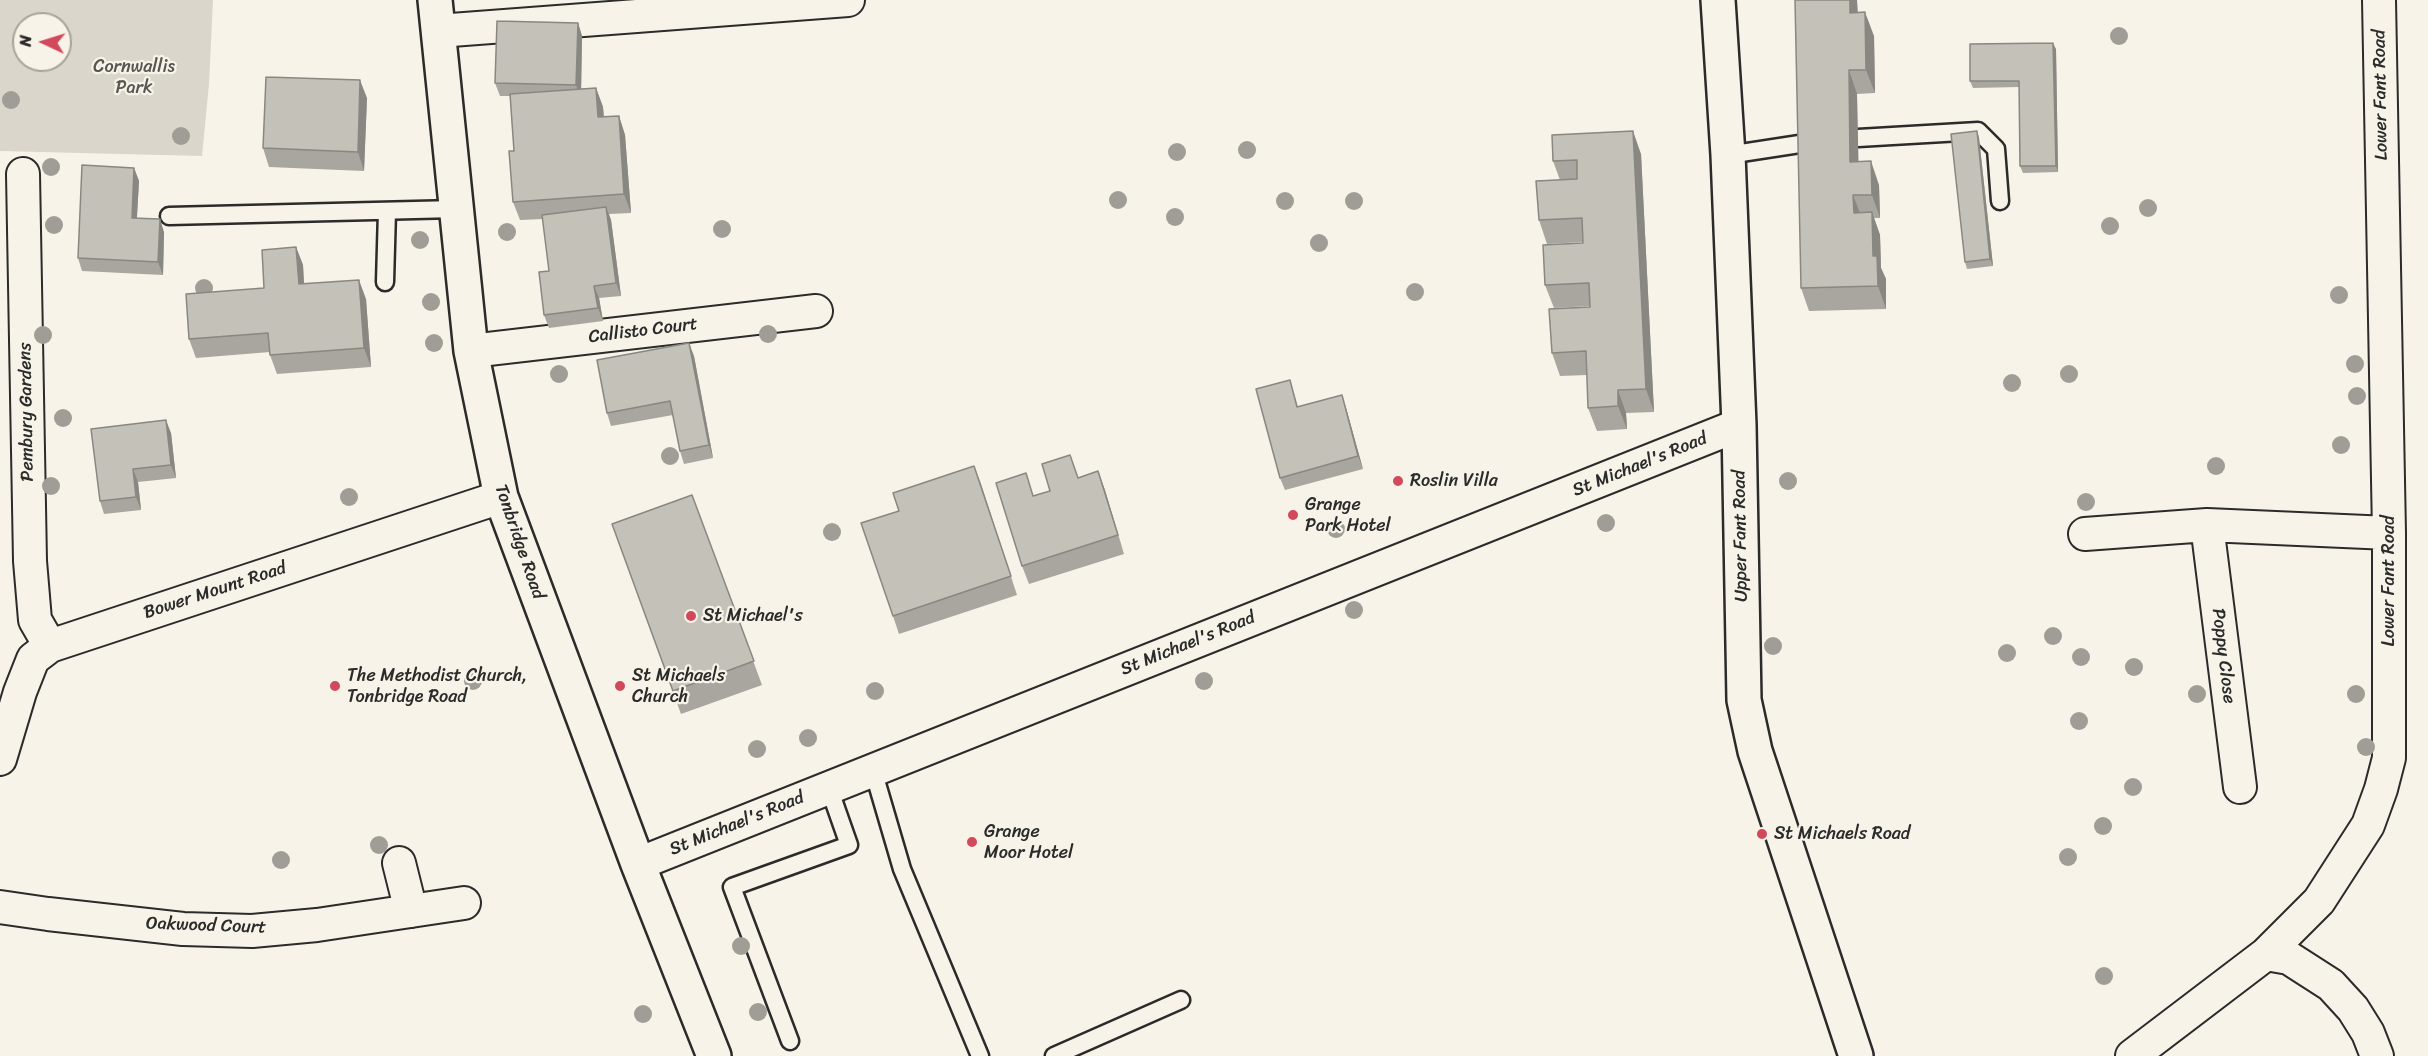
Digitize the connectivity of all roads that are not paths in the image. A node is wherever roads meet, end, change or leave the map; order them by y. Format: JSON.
{"nodes":[{"id":1,"x":848,"y":0,"type":"edge"},
{"id":2,"x":1718,"y":0,"type":"edge"},
{"id":3,"x":2379,"y":0,"type":"edge"},
{"id":4,"x":436,"y":15,"type":"edge"},
{"id":5,"x":1858,"y":138,"type":"dead end"},
{"id":6,"x":1806,"y":143,"type":"edge"},
{"id":7,"x":1728,"y":155,"type":"junction"},
{"id":8,"x":23,"y":174,"type":"dead end"},
{"id":9,"x":2000,"y":201,"type":"dead end"},
{"id":10,"x":456,"y":209,"type":"junction"},
{"id":11,"x":387,"y":211,"type":"junction"},
{"id":12,"x":169,"y":216,"type":"dead end"},
{"id":13,"x":386,"y":282,"type":"dead end"},
{"id":14,"x":816,"y":311,"type":"dead end"},
{"id":15,"x":471,"y":351,"type":"junction"},
{"id":16,"x":1738,"y":425,"type":"junction"},
{"id":17,"x":501,"y":497,"type":"junction"},
{"id":18,"x":2207,"y":525,"type":"junction"},
{"id":19,"x":2389,"y":533,"type":"junction"},
{"id":20,"x":2085,"y":534,"type":"dead end"},
{"id":21,"x":50,"y":646,"type":"junction"},
{"id":22,"x":0,"y":759,"type":"edge"},
{"id":23,"x":873,"y":770,"type":"junction"},
{"id":24,"x":2240,"y":787,"type":"dead end"},
{"id":25,"x":829,"y":788,"type":"junction"},
{"id":26,"x":399,"y":863,"type":"dead end"},
{"id":27,"x":638,"y":864,"type":"junction"},
{"id":28,"x":464,"y":903,"type":"dead end"},
{"id":29,"x":0,"y":907,"type":"edge"},
{"id":30,"x":411,"y":911,"type":"junction"},
{"id":31,"x":2266,"y":954,"type":"junction"},
{"id":32,"x":1181,"y":1000,"type":"dead end"},
{"id":33,"x":790,"y":1041,"type":"dead end"},
{"id":34,"x":714,"y":1056,"type":"edge"},
{"id":35,"x":981,"y":1056,"type":"edge"},
{"id":36,"x":1054,"y":1056,"type":"edge"},
{"id":37,"x":1856,"y":1056,"type":"edge"},
{"id":38,"x":2132,"y":1056,"type":"edge"},
{"id":39,"x":2378,"y":1056,"type":"edge"}],
"edges":[{"from":1,"to":4,"type":"street"},
{"from":2,"to":7,"type":"main road","name":"Upper Fant Road"},
{"from":3,"to":19,"type":"street","name":"Lower Fant Road"},
{"from":4,"to":10,"type":"main road","name":"Tonbridge Road"},
{"from":5,"to":9,"type":"lane"},
{"from":6,"to":7,"type":"lane"},
{"from":7,"to":16,"type":"main road","name":"Upper Fant Road"},
{"from":8,"to":21,"type":"street","name":"Pembury Gardens"},
{"from":10,"to":11,"type":"lane"},
{"from":10,"to":15,"type":"main road","name":"Tonbridge Road"},
{"from":11,"to":12,"type":"lane"},
{"from":11,"to":13,"type":"lane"},
{"from":14,"to":15,"type":"street","name":"Callisto Court"},
{"from":15,"to":17,"type":"main road","name":"Tonbridge Road"},
{"from":16,"to":23,"type":"street","name":"St Michael's Road"},
{"from":16,"to":37,"type":"main road","name":"Upper Fant Road"},
{"from":17,"to":21,"type":"street","name":"Bower Mount Road"},
{"from":17,"to":27,"type":"main road","name":"Tonbridge Road"},
{"from":18,"to":19,"type":"street"},
{"from":18,"to":20,"type":"street"},
{"from":18,"to":24,"type":"street","name":"Poppy Close"},
{"from":19,"to":31,"type":"street","name":"Lower Fant Road"},
{"from":21,"to":22,"type":"street","name":"Bower Mount Road"},
{"from":23,"to":25,"type":"street","name":"St Michael's Road"},
{"from":23,"to":35,"type":"lane"},
{"from":25,"to":27,"type":"street","name":"St Michael's Road"},
{"from":25,"to":33,"type":"lane"},
{"from":26,"to":30,"type":"street"},
{"from":27,"to":34,"type":"main road","name":"Tonbridge Road"},
{"from":28,"to":30,"type":"street","name":"Oakwood Court"},
{"from":29,"to":30,"type":"street","name":"Oakwood Court"},
{"from":31,"to":38,"type":"street","name":"Lower Fant Road"},
{"from":31,"to":39,"type":"street"},
{"from":32,"to":36,"type":"lane"}]}
